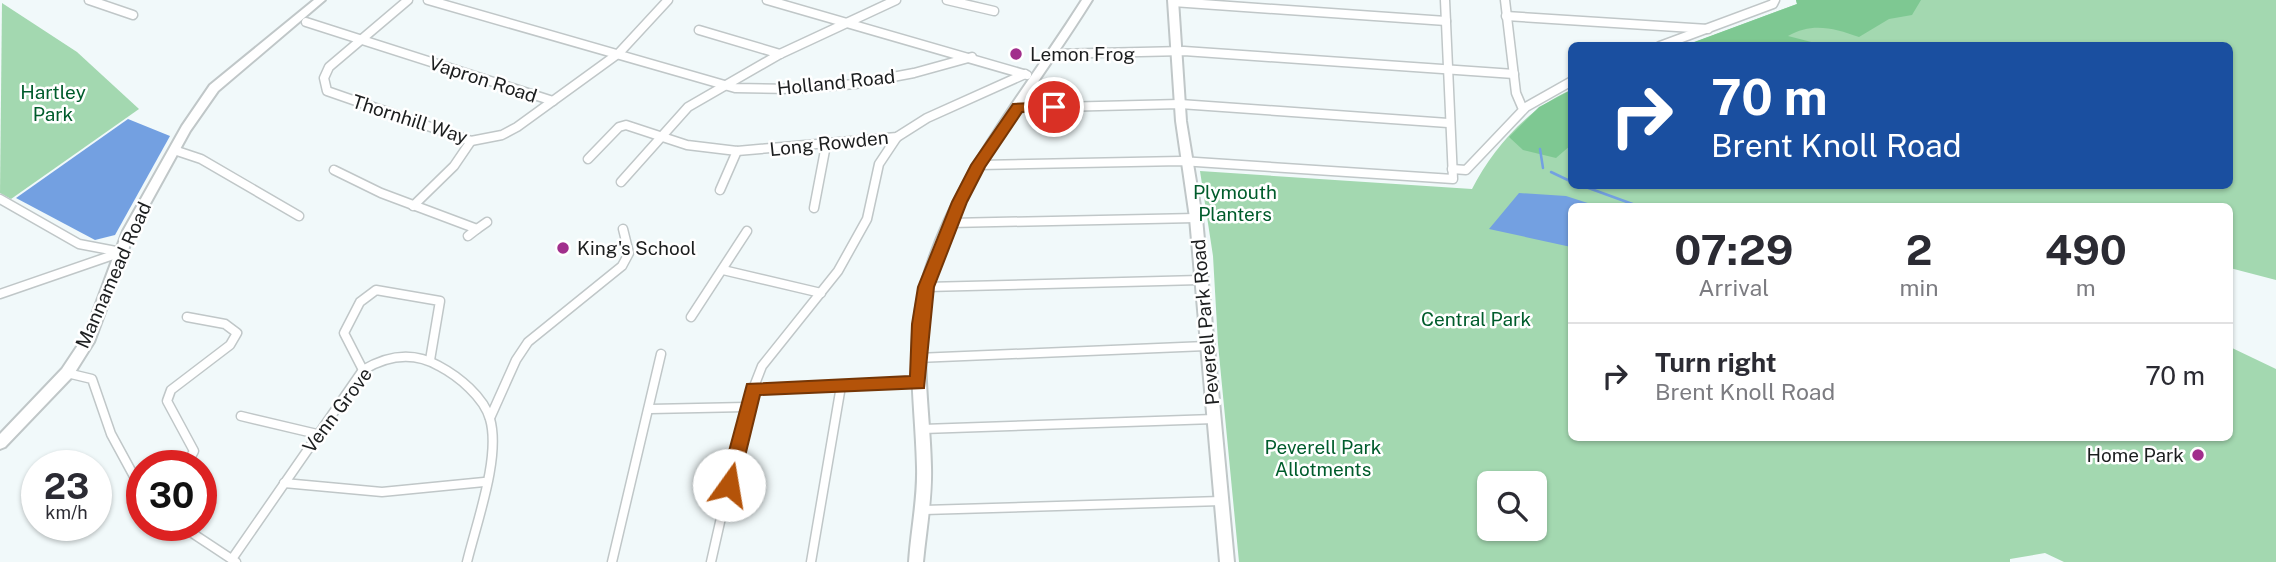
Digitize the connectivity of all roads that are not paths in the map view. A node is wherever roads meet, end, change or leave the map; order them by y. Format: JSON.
{"nodes":[{"id":1,"x":89,"y":0,"type":"edge"},
{"id":2,"x":320,"y":0,"type":"edge"},
{"id":3,"x":332,"y":0,"type":"edge"},
{"id":4,"x":408,"y":0,"type":"edge"},
{"id":5,"x":428,"y":0,"type":"edge"},
{"id":6,"x":668,"y":0,"type":"edge"},
{"id":7,"x":767,"y":0,"type":"edge"},
{"id":8,"x":896,"y":0,"type":"edge"},
{"id":9,"x":947,"y":0,"type":"edge"},
{"id":10,"x":1087,"y":0,"type":"edge"},
{"id":11,"x":1445,"y":0,"type":"edge"},
{"id":12,"x":1505,"y":0,"type":"edge"},
{"id":13,"x":1775,"y":0,"type":"edge"},
{"id":14,"x":1173,"y":1,"type":"edge"},
{"id":15,"x":994,"y":11,"type":"dead end"},
{"id":16,"x":132,"y":15,"type":"dead end"},
{"id":17,"x":1506,"y":16,"type":"junction"},
{"id":18,"x":1446,"y":21,"type":"junction"},
{"id":19,"x":306,"y":22,"type":"junction"},
{"id":20,"x":845,"y":22,"type":"junction"},
{"id":21,"x":1708,"y":29,"type":"junction"},
{"id":22,"x":699,"y":30,"type":"dead end"},
{"id":23,"x":362,"y":39,"type":"junction"},
{"id":24,"x":1671,"y":42,"type":"edge"},
{"id":25,"x":1175,"y":51,"type":"junction"},
{"id":26,"x":619,"y":53,"type":"junction"},
{"id":27,"x":780,"y":54,"type":"junction"},
{"id":28,"x":1052,"y":54,"type":"junction"},
{"id":29,"x":972,"y":57,"type":"junction"},
{"id":30,"x":1450,"y":70,"type":"junction"},
{"id":31,"x":1514,"y":74,"type":"junction"},
{"id":32,"x":1031,"y":75,"type":"junction"},
{"id":33,"x":1568,"y":82,"type":"edge"},
{"id":34,"x":723,"y":86,"type":"junction"},
{"id":35,"x":553,"y":101,"type":"junction"},
{"id":36,"x":1180,"y":104,"type":"junction"},
{"id":37,"x":1522,"y":107,"type":"junction"},
{"id":38,"x":1018,"y":108,"type":"junction"},
{"id":39,"x":1448,"y":123,"type":"junction"},
{"id":40,"x":186,"y":129,"type":"junction"},
{"id":41,"x":897,"y":136,"type":"junction"},
{"id":42,"x":662,"y":138,"type":"junction"},
{"id":43,"x":471,"y":141,"type":"junction"},
{"id":44,"x":826,"y":145,"type":"junction"},
{"id":45,"x":174,"y":150,"type":"junction"},
{"id":46,"x":737,"y":151,"type":"junction"},
{"id":47,"x":588,"y":159,"type":"dead end"},
{"id":48,"x":1188,"y":162,"type":"junction"},
{"id":49,"x":979,"y":165,"type":"junction"},
{"id":50,"x":1452,"y":169,"type":"junction"},
{"id":51,"x":334,"y":170,"type":"dead end"},
{"id":52,"x":360,"y":173,"type":"dead end"},
{"id":53,"x":352,"y":179,"type":"junction"},
{"id":54,"x":621,"y":181,"type":"dead end"},
{"id":55,"x":720,"y":190,"type":"dead end"},
{"id":56,"x":0,"y":199,"type":"edge"},
{"id":57,"x":413,"y":206,"type":"junction"},
{"id":58,"x":814,"y":208,"type":"dead end"},
{"id":59,"x":299,"y":216,"type":"dead end"},
{"id":60,"x":1196,"y":218,"type":"junction"},
{"id":61,"x":487,"y":222,"type":"dead end"},
{"id":62,"x":950,"y":223,"type":"junction"},
{"id":63,"x":477,"y":229,"type":"junction"},
{"id":64,"x":623,"y":229,"type":"dead end"},
{"id":65,"x":747,"y":231,"type":"dead end"},
{"id":66,"x":468,"y":236,"type":"dead end"},
{"id":67,"x":121,"y":252,"type":"junction"},
{"id":68,"x":723,"y":270,"type":"junction"},
{"id":69,"x":1200,"y":280,"type":"junction"},
{"id":70,"x":926,"y":287,"type":"junction"},
{"id":71,"x":821,"y":293,"type":"junction"},
{"id":72,"x":0,"y":294,"type":"edge"},
{"id":73,"x":187,"y":317,"type":"dead end"},
{"id":74,"x":691,"y":317,"type":"dead end"},
{"id":75,"x":1206,"y":346,"type":"junction"},
{"id":76,"x":661,"y":354,"type":"dead end"},
{"id":77,"x":918,"y":358,"type":"junction"},
{"id":78,"x":430,"y":360,"type":"junction"},
{"id":79,"x":363,"y":370,"type":"junction"},
{"id":80,"x":67,"y":373,"type":"junction"},
{"id":81,"x":918,"y":383,"type":"junction"},
{"id":82,"x":841,"y":386,"type":"junction"},
{"id":83,"x":753,"y":389,"type":"junction"},
{"id":84,"x":746,"y":407,"type":"junction"},
{"id":85,"x":650,"y":409,"type":"junction"},
{"id":86,"x":242,"y":416,"type":"dead end"},
{"id":87,"x":491,"y":418,"type":"junction"},
{"id":88,"x":1214,"y":419,"type":"junction"},
{"id":89,"x":923,"y":429,"type":"junction"},
{"id":90,"x":317,"y":434,"type":"junction"},
{"id":91,"x":0,"y":443,"type":"edge"},
{"id":92,"x":193,"y":450,"type":"edge"},
{"id":93,"x":126,"y":462,"type":"edge"},
{"id":94,"x":484,"y":482,"type":"junction"},
{"id":95,"x":284,"y":483,"type":"junction"},
{"id":96,"x":1222,"y":501,"type":"junction"},
{"id":97,"x":923,"y":510,"type":"junction"},
{"id":98,"x":204,"y":541,"type":"edge"},
{"id":99,"x":234,"y":561,"type":"edge"},
{"id":100,"x":467,"y":562,"type":"edge"},
{"id":101,"x":612,"y":562,"type":"edge"},
{"id":102,"x":711,"y":562,"type":"edge"},
{"id":103,"x":811,"y":562,"type":"edge"},
{"id":104,"x":916,"y":562,"type":"edge"},
{"id":105,"x":1227,"y":562,"type":"edge"}],
"edges":[{"from":1,"to":16,"type":"street"},
{"from":2,"to":40,"type":"street","name":"Mannamead Road"},
{"from":3,"to":19,"type":"street","name":"Mannamead Road"},
{"from":4,"to":23,"type":"street"},
{"from":5,"to":26,"type":"street","name":"Holland Road"},
{"from":6,"to":26,"type":"street","name":"Vapron Road"},
{"from":7,"to":20,"type":"street"},
{"from":8,"to":20,"type":"street"},
{"from":9,"to":15,"type":"street"},
{"from":10,"to":28,"type":"street"},
{"from":11,"to":18,"type":"street"},
{"from":12,"to":17,"type":"street"},
{"from":13,"to":21,"type":"street"},
{"from":14,"to":18,"type":"street"},
{"from":14,"to":25,"type":"street","name":"Peverell Park Road"},
{"from":17,"to":21,"type":"street"},
{"from":17,"to":31,"type":"street"},
{"from":18,"to":30,"type":"street"},
{"from":19,"to":23,"type":"street","name":"Vapron Road"},
{"from":19,"to":40,"type":"street","name":"Mannamead Road"},
{"from":20,"to":27,"type":"street"},
{"from":20,"to":29,"type":"street"},
{"from":21,"to":24,"type":"street"},
{"from":22,"to":27,"type":"street"},
{"from":23,"to":35,"type":"street","name":"Vapron Road"},
{"from":23,"to":43,"type":"street","name":"Thornhill Way"},
{"from":25,"to":28,"type":"street"},
{"from":25,"to":30,"type":"street"},
{"from":25,"to":36,"type":"street","name":"Peverell Park Road"},
{"from":26,"to":34,"type":"street","name":"Holland Road"},
{"from":26,"to":35,"type":"street","name":"Vapron Road"},
{"from":27,"to":34,"type":"street"},
{"from":28,"to":32,"type":"street"},
{"from":29,"to":32,"type":"street"},
{"from":29,"to":34,"type":"street","name":"Holland Road"},
{"from":30,"to":31,"type":"street"},
{"from":30,"to":39,"type":"street"},
{"from":31,"to":37,"type":"street"},
{"from":32,"to":38,"type":"street"},
{"from":32,"to":41,"type":"street","name":"Long Rowden"},
{"from":33,"to":37,"type":"street"},
{"from":34,"to":42,"type":"street"},
{"from":35,"to":43,"type":"street","name":"Thornhill Way"},
{"from":36,"to":38,"type":"street"},
{"from":36,"to":39,"type":"street"},
{"from":36,"to":48,"type":"street","name":"Peverell Park Road"},
{"from":37,"to":50,"type":"street"},
{"from":38,"to":49,"type":"street"},
{"from":39,"to":50,"type":"street"},
{"from":40,"to":45,"type":"street","name":"Mannamead Road"},
{"from":41,"to":44,"type":"street","name":"Long Rowden"},
{"from":41,"to":71,"type":"street"},
{"from":42,"to":46,"type":"street","name":"Long Rowden"},
{"from":42,"to":47,"type":"street","name":"Long Rowden"},
{"from":42,"to":54,"type":"street"},
{"from":43,"to":57,"type":"street"},
{"from":44,"to":46,"type":"street","name":"Long Rowden"},
{"from":44,"to":58,"type":"street"},
{"from":45,"to":59,"type":"street"},
{"from":45,"to":67,"type":"street","name":"Mannamead Road"},
{"from":46,"to":55,"type":"street"},
{"from":48,"to":49,"type":"street"},
{"from":48,"to":50,"type":"street"},
{"from":48,"to":60,"type":"street","name":"Peverell Park Road"},
{"from":49,"to":62,"type":"street"},
{"from":51,"to":53,"type":"street"},
{"from":52,"to":53,"type":"street"},
{"from":53,"to":57,"type":"street"},
{"from":56,"to":67,"type":"street"},
{"from":57,"to":63,"type":"street"},
{"from":60,"to":62,"type":"street"},
{"from":60,"to":69,"type":"street","name":"Peverell Park Road"},
{"from":61,"to":63,"type":"street"},
{"from":62,"to":70,"type":"street"},
{"from":63,"to":66,"type":"street"},
{"from":64,"to":87,"type":"street"},
{"from":65,"to":68,"type":"street"},
{"from":67,"to":72,"type":"street"},
{"from":67,"to":80,"type":"street","name":"Mannamead Road"},
{"from":68,"to":71,"type":"street"},
{"from":68,"to":74,"type":"street"},
{"from":69,"to":70,"type":"street"},
{"from":69,"to":75,"type":"street","name":"Peverell Park Road"},
{"from":70,"to":77,"type":"street"},
{"from":71,"to":83,"type":"street"},
{"from":73,"to":92,"type":"street"},
{"from":75,"to":77,"type":"street"},
{"from":75,"to":88,"type":"street","name":"Peverell Park Road"},
{"from":76,"to":85,"type":"street"},
{"from":77,"to":81,"type":"street"},
{"from":78,"to":79,"type":"street","name":"Venn Grove"},
{"from":78,"to":79,"type":"street"},
{"from":78,"to":87,"type":"street","name":"Venn Grove"},
{"from":79,"to":90,"type":"street","name":"Venn Grove"},
{"from":80,"to":91,"type":"street","name":"Mannamead Road"},
{"from":80,"to":93,"type":"street"},
{"from":81,"to":82,"type":"street"},
{"from":81,"to":89,"type":"street"},
{"from":82,"to":83,"type":"street"},
{"from":82,"to":103,"type":"street"},
{"from":83,"to":84,"type":"street"},
{"from":84,"to":85,"type":"street"},
{"from":84,"to":102,"type":"street"},
{"from":85,"to":101,"type":"street"},
{"from":86,"to":90,"type":"street"},
{"from":87,"to":94,"type":"street"},
{"from":88,"to":89,"type":"street"},
{"from":88,"to":96,"type":"street","name":"Peverell Park Road"},
{"from":89,"to":97,"type":"street"},
{"from":90,"to":95,"type":"street","name":"Venn Grove"},
{"from":94,"to":95,"type":"street"},
{"from":94,"to":100,"type":"street"},
{"from":95,"to":99,"type":"street","name":"Venn Grove"},
{"from":96,"to":97,"type":"street"},
{"from":96,"to":105,"type":"street","name":"Peverell Park Road"},
{"from":97,"to":104,"type":"street"},
{"from":98,"to":99,"type":"street"}]}
